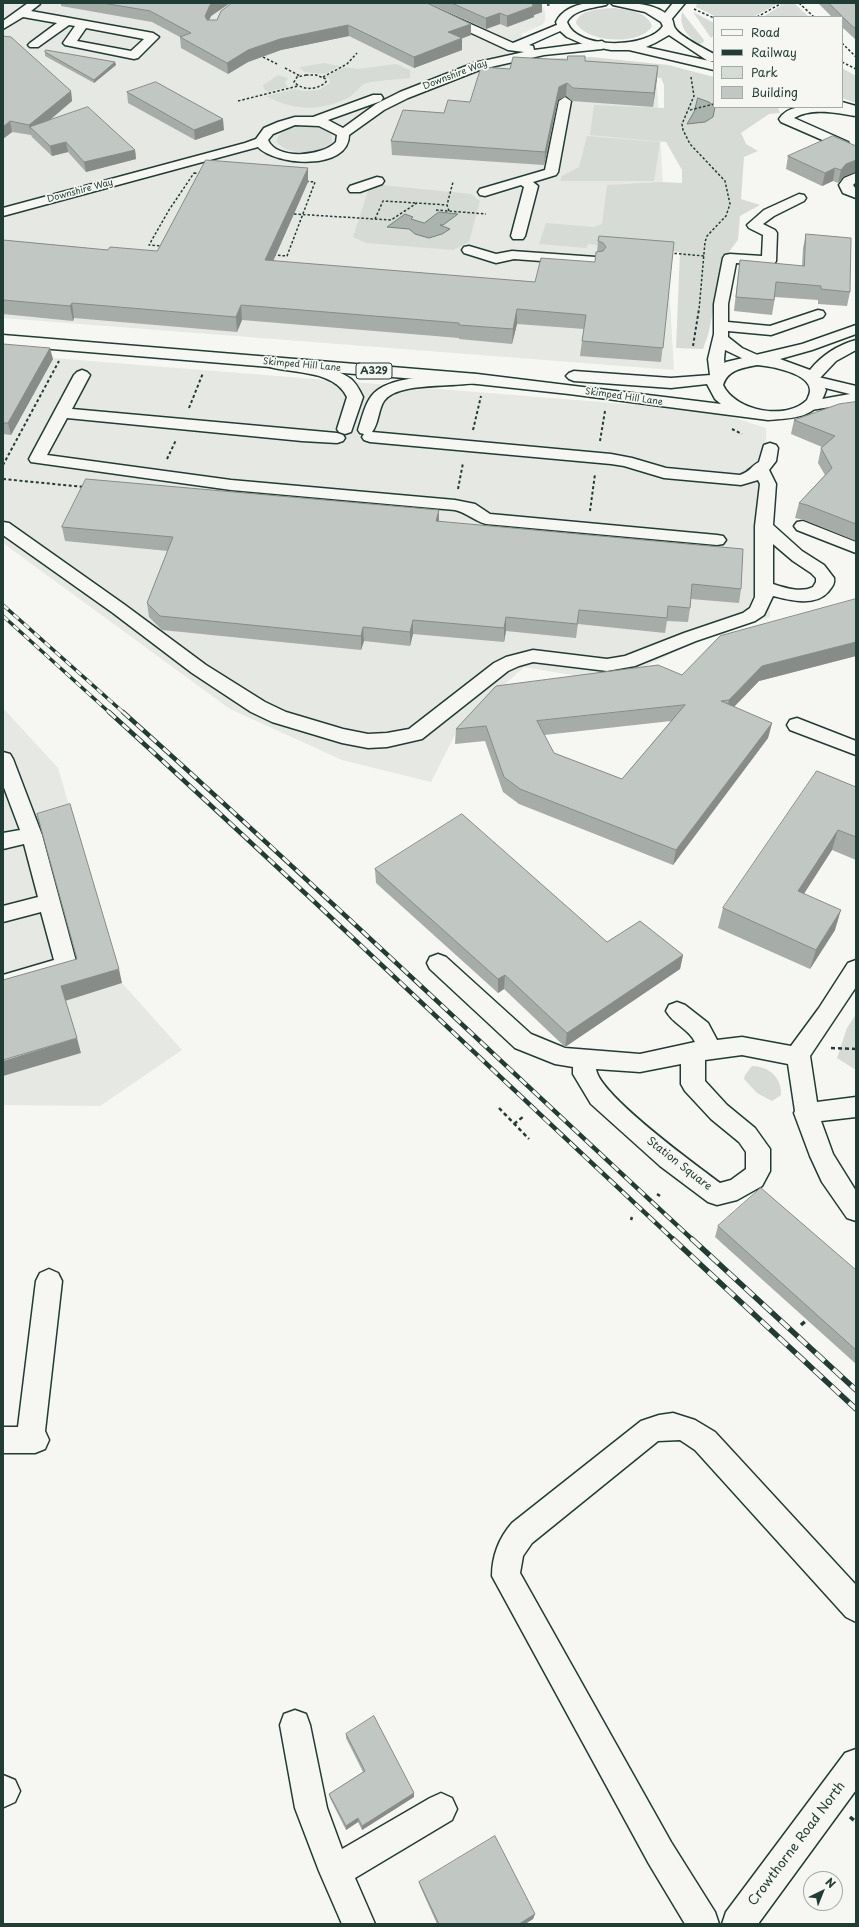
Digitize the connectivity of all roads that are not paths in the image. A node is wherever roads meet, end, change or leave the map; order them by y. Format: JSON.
{"nodes":[{"id":1,"x":439,"y":3,"type":"edge"},
{"id":2,"x":602,"y":3,"type":"edge"},
{"id":3,"x":617,"y":3,"type":"edge"},
{"id":4,"x":622,"y":3,"type":"edge"},
{"id":5,"x":679,"y":3,"type":"edge"},
{"id":6,"x":420,"y":6,"type":"edge"},
{"id":7,"x":11,"y":7,"type":"dead end"},
{"id":8,"x":27,"y":8,"type":"edge"},
{"id":9,"x":559,"y":15,"type":"junction"},
{"id":10,"x":67,"y":21,"type":"junction"},
{"id":11,"x":83,"y":24,"type":"junction"},
{"id":12,"x":667,"y":24,"type":"junction"},
{"id":13,"x":3,"y":26,"type":"edge"},
{"id":14,"x":34,"y":45,"type":"dead end"},
{"id":15,"x":602,"y":45,"type":"junction"},
{"id":16,"x":628,"y":46,"type":"junction"},
{"id":17,"x":512,"y":47,"type":"junction"},
{"id":18,"x":713,"y":58,"type":"edge"},
{"id":19,"x":713,"y":66,"type":"edge"},
{"id":20,"x":565,"y":101,"type":"edge"},
{"id":21,"x":843,"y":106,"type":"edge"},
{"id":22,"x":799,"y":109,"type":"edge"},
{"id":23,"x":856,"y":111,"type":"edge"},
{"id":24,"x":314,"y":120,"type":"junction"},
{"id":25,"x":296,"y":121,"type":"junction"},
{"id":26,"x":268,"y":126,"type":"junction"},
{"id":27,"x":343,"y":134,"type":"junction"},
{"id":28,"x":843,"y":145,"type":"edge"},
{"id":29,"x":313,"y":156,"type":"junction"},
{"id":30,"x":288,"y":157,"type":"junction"},
{"id":31,"x":260,"y":159,"type":"dead end"},
{"id":32,"x":244,"y":161,"type":"edge"},
{"id":33,"x":328,"y":164,"type":"dead end"},
{"id":34,"x":156,"y":171,"type":"junction"},
{"id":35,"x":856,"y":177,"type":"edge"},
{"id":36,"x":523,"y":181,"type":"junction"},
{"id":37,"x":377,"y":182,"type":"dead end"},
{"id":38,"x":355,"y":189,"type":"dead end"},
{"id":39,"x":486,"y":192,"type":"dead end"},
{"id":40,"x":856,"y":194,"type":"edge"},
{"id":41,"x":799,"y":198,"type":"dead end"},
{"id":42,"x":3,"y":212,"type":"edge"},
{"id":43,"x":518,"y":236,"type":"dead end"},
{"id":44,"x":470,"y":250,"type":"dead end"},
{"id":45,"x":596,"y":261,"type":"edge"},
{"id":46,"x":818,"y":314,"type":"dead end"},
{"id":47,"x":3,"y":328,"type":"edge"},
{"id":48,"x":856,"y":330,"type":"edge"},
{"id":49,"x":721,"y":333,"type":"junction"},
{"id":50,"x":3,"y":340,"type":"edge"},
{"id":51,"x":856,"y":345,"type":"edge"},
{"id":52,"x":254,"y":360,"type":"junction"},
{"id":53,"x":757,"y":360,"type":"junction"},
{"id":54,"x":82,"y":375,"type":"dead end"},
{"id":55,"x":718,"y":377,"type":"junction"},
{"id":56,"x":477,"y":379,"type":"junction"},
{"id":57,"x":813,"y":380,"type":"junction"},
{"id":58,"x":856,"y":391,"type":"edge"},
{"id":59,"x":856,"y":398,"type":"edge"},
{"id":60,"x":810,"y":405,"type":"junction"},
{"id":61,"x":744,"y":411,"type":"junction"},
{"id":62,"x":62,"y":413,"type":"junction"},
{"id":63,"x":354,"y":438,"type":"junction"},
{"id":64,"x":770,"y":448,"type":"dead end"},
{"id":65,"x":760,"y":468,"type":"junction"},
{"id":66,"x":764,"y":526,"type":"junction"},
{"id":67,"x":803,"y":526,"type":"edge"},
{"id":68,"x":3,"y":527,"type":"edge"},
{"id":69,"x":717,"y":540,"type":"dead end"},
{"id":70,"x":856,"y":548,"type":"edge"},
{"id":71,"x":763,"y":587,"type":"junction"},
{"id":72,"x":797,"y":725,"type":"dead end"},
{"id":73,"x":856,"y":748,"type":"edge"},
{"id":74,"x":3,"y":759,"type":"edge"},
{"id":75,"x":32,"y":836,"type":"junction"},
{"id":76,"x":3,"y":841,"type":"edge"},
{"id":77,"x":49,"y":902,"type":"junction"},
{"id":78,"x":3,"y":914,"type":"edge"},
{"id":79,"x":438,"y":963,"type":"dead end"},
{"id":80,"x":856,"y":969,"type":"edge"},
{"id":81,"x":3,"y":984,"type":"edge"},
{"id":82,"x":677,"y":1011,"type":"dead end"},
{"id":83,"x":701,"y":1051,"type":"junction"},
{"id":84,"x":798,"y":1056,"type":"junction"},
{"id":85,"x":583,"y":1059,"type":"junction"},
{"id":86,"x":856,"y":1107,"type":"edge"},
{"id":87,"x":806,"y":1113,"type":"junction"},
{"id":88,"x":856,"y":1210,"type":"edge"},
{"id":89,"x":49,"y":1280,"type":"dead end"},
{"id":90,"x":3,"y":1440,"type":"edge"},
{"id":91,"x":856,"y":1607,"type":"edge"},
{"id":92,"x":295,"y":1725,"type":"dead end"},
{"id":93,"x":856,"y":1764,"type":"edge"},
{"id":94,"x":441,"y":1809,"type":"dead end"},
{"id":95,"x":335,"y":1871,"type":"junction"},
{"id":96,"x":359,"y":1924,"type":"edge"},
{"id":97,"x":703,"y":1924,"type":"edge"},
{"id":98,"x":738,"y":1924,"type":"edge"}],
"edges":[{"from":1,"to":6,"type":"street"},
{"from":2,"to":9,"type":"street","name":"Downshire Way"},
{"from":3,"to":4,"type":"street"},
{"from":4,"to":12,"type":"street"},
{"from":5,"to":12,"type":"street"},
{"from":6,"to":17,"type":"street"},
{"from":7,"to":8,"type":"street"},
{"from":8,"to":10,"type":"street"},
{"from":8,"to":13,"type":"street"},
{"from":9,"to":15,"type":"street"},
{"from":9,"to":17,"type":"street","name":"Downshire Way"},
{"from":10,"to":11,"type":"street"},
{"from":10,"to":14,"type":"street"},
{"from":11,"to":11,"type":"street"},
{"from":12,"to":16,"type":"street"},
{"from":12,"to":18,"type":"street"},
{"from":15,"to":16,"type":"street"},
{"from":15,"to":17,"type":"street"},
{"from":15,"to":27,"type":"street","name":"Downshire Way"},
{"from":16,"to":19,"type":"street"},
{"from":17,"to":24,"type":"street","name":"Downshire Way"},
{"from":20,"to":36,"type":"street"},
{"from":21,"to":23,"type":"street"},
{"from":22,"to":23,"type":"street"},
{"from":22,"to":28,"type":"street"},
{"from":24,"to":25,"type":"street"},
{"from":24,"to":27,"type":"street"},
{"from":25,"to":26,"type":"street"},
{"from":25,"to":26,"type":"street","name":"Downshire Way"},
{"from":26,"to":30,"type":"street"},
{"from":26,"to":34,"type":"street","name":"Downshire Way"},
{"from":27,"to":29,"type":"street"},
{"from":29,"to":30,"type":"street"},
{"from":29,"to":33,"type":"street"},
{"from":30,"to":31,"type":"street"},
{"from":32,"to":34,"type":"street","name":"Downshire Way"},
{"from":34,"to":42,"type":"street","name":"Downshire Way"},
{"from":35,"to":40,"type":"street"},
{"from":36,"to":39,"type":"street"},
{"from":36,"to":43,"type":"street"},
{"from":37,"to":38,"type":"street"},
{"from":41,"to":49,"type":"street"},
{"from":44,"to":45,"type":"street"},
{"from":46,"to":49,"type":"street"},
{"from":47,"to":55,"type":"street","name":"Skimped Hill Lane","number":"A329"},
{"from":48,"to":53,"type":"street"},
{"from":49,"to":53,"type":"street"},
{"from":49,"to":55,"type":"street"},
{"from":50,"to":52,"type":"street","name":"Skimped Hill Lane","number":"A329"},
{"from":51,"to":57,"type":"street"},
{"from":52,"to":56,"type":"street","name":"Skimped Hill Lane","number":"A329"},
{"from":52,"to":63,"type":"street"},
{"from":53,"to":55,"type":"street"},
{"from":53,"to":57,"type":"street"},
{"from":54,"to":62,"type":"street"},
{"from":55,"to":61,"type":"street"},
{"from":56,"to":61,"type":"street","name":"Skimped Hill Lane","number":"A329"},
{"from":56,"to":63,"type":"street"},
{"from":57,"to":58,"type":"street"},
{"from":57,"to":60,"type":"street"},
{"from":59,"to":60,"type":"street"},
{"from":60,"to":61,"type":"street"},
{"from":62,"to":63,"type":"street"},
{"from":62,"to":69,"type":"street"},
{"from":63,"to":65,"type":"street"},
{"from":64,"to":65,"type":"street"},
{"from":65,"to":66,"type":"street"},
{"from":66,"to":71,"type":"street"},
{"from":66,"to":71,"type":"street"},
{"from":67,"to":70,"type":"street"},
{"from":68,"to":71,"type":"street"},
{"from":72,"to":73,"type":"street"},
{"from":74,"to":75,"type":"street"},
{"from":75,"to":76,"type":"street"},
{"from":75,"to":77,"type":"street"},
{"from":77,"to":78,"type":"street"},
{"from":77,"to":81,"type":"street"},
{"from":79,"to":85,"type":"street"},
{"from":80,"to":84,"type":"street"},
{"from":82,"to":83,"type":"street"},
{"from":83,"to":84,"type":"street"},
{"from":83,"to":85,"type":"street"},
{"from":83,"to":85,"type":"street","name":"Station Square"},
{"from":84,"to":87,"type":"street"},
{"from":86,"to":87,"type":"street"},
{"from":87,"to":88,"type":"street"},
{"from":89,"to":90,"type":"street"},
{"from":91,"to":97,"type":"street"},
{"from":92,"to":95,"type":"street"},
{"from":93,"to":98,"type":"street","name":"Crowthorne Road North"},
{"from":94,"to":95,"type":"street"},
{"from":95,"to":96,"type":"street"}]}
